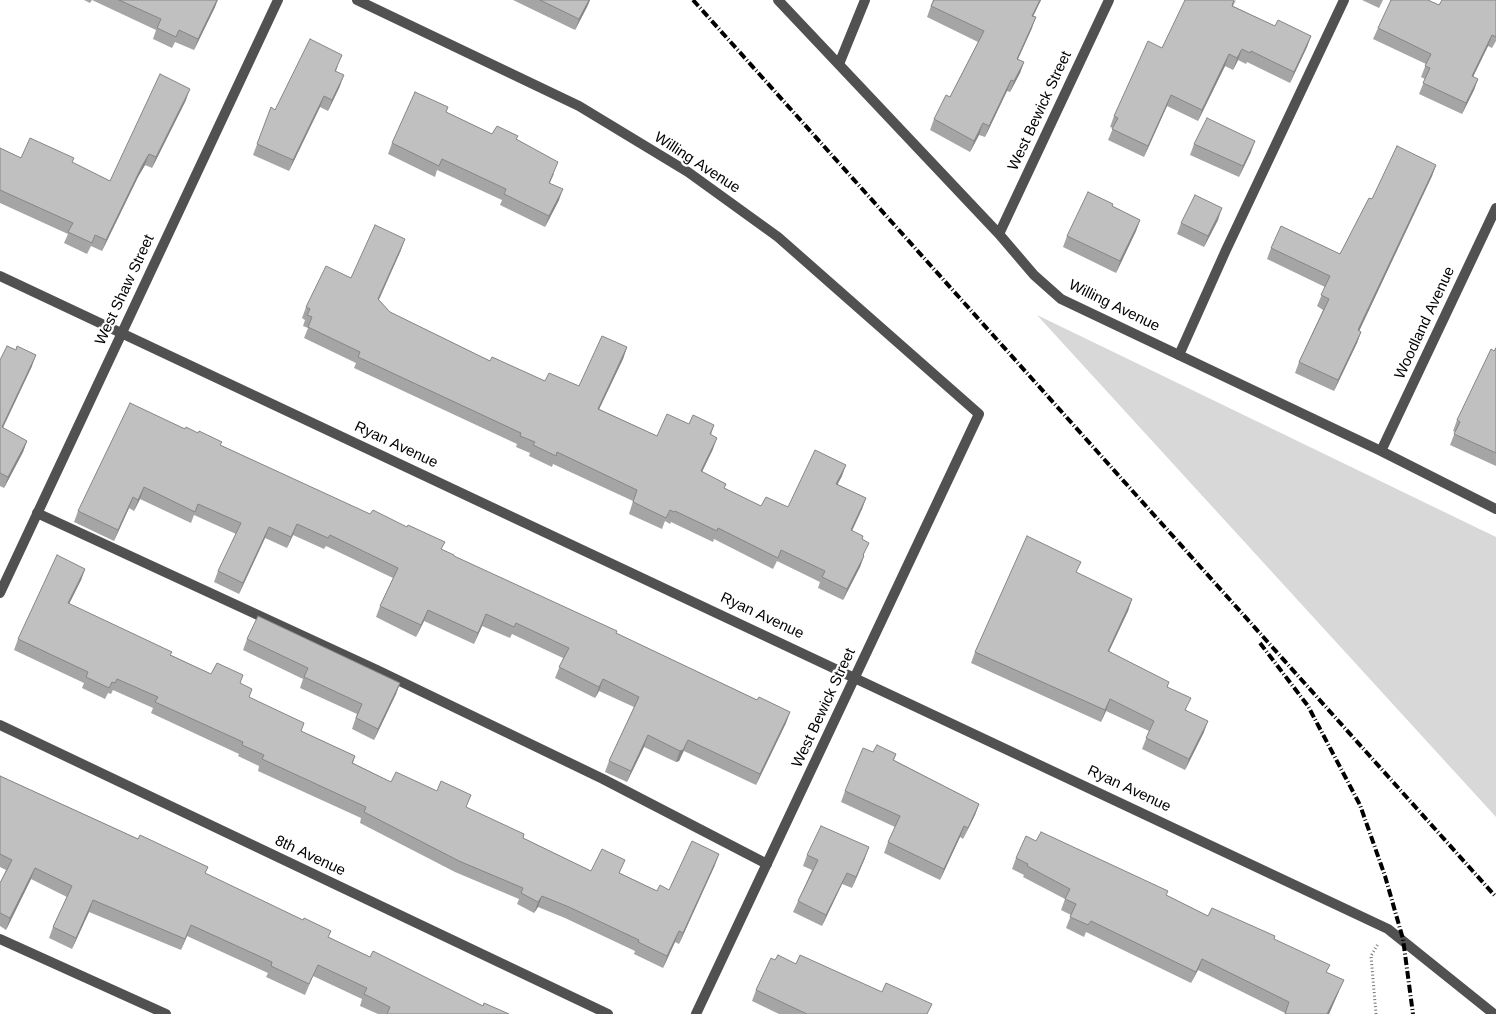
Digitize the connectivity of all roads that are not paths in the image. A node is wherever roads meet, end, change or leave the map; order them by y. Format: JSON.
{"nodes":[{"id":1,"x":278,"y":0,"type":"edge"},
{"id":2,"x":357,"y":0,"type":"edge"},
{"id":3,"x":778,"y":0,"type":"edge"},
{"id":4,"x":865,"y":0,"type":"edge"},
{"id":5,"x":1109,"y":0,"type":"edge"},
{"id":6,"x":1344,"y":0,"type":"edge"},
{"id":7,"x":839,"y":64,"type":"junction"},
{"id":8,"x":1496,"y":208,"type":"edge"},
{"id":9,"x":999,"y":234,"type":"junction"},
{"id":10,"x":0,"y":276,"type":"edge"},
{"id":11,"x":121,"y":332,"type":"junction"},
{"id":12,"x":1179,"y":355,"type":"junction"},
{"id":13,"x":979,"y":414,"type":"joint"},
{"id":14,"x":1381,"y":451,"type":"junction"},
{"id":15,"x":1496,"y":509,"type":"edge"},
{"id":16,"x":37,"y":513,"type":"junction"},
{"id":17,"x":0,"y":593,"type":"edge"},
{"id":18,"x":855,"y":676,"type":"junction"},
{"id":19,"x":0,"y":726,"type":"edge"},
{"id":20,"x":767,"y":864,"type":"junction"},
{"id":21,"x":0,"y":939,"type":"edge"},
{"id":22,"x":166,"y":1014,"type":"edge"},
{"id":23,"x":608,"y":1014,"type":"edge"},
{"id":24,"x":696,"y":1014,"type":"edge"},
{"id":25,"x":1494,"y":1014,"type":"edge"}],
"edges":[{"from":1,"to":11,"type":"street","name":"West Shaw Street"},
{"from":2,"to":13,"type":"street","name":"Willing Avenue"},
{"from":3,"to":7,"type":"street","name":"Willing Avenue"},
{"from":4,"to":7,"type":"street"},
{"from":5,"to":9,"type":"street","name":"West Bewick Street"},
{"from":6,"to":12,"type":"street"},
{"from":7,"to":9,"type":"street","name":"Willing Avenue"},
{"from":8,"to":14,"type":"street","name":"Woodland Avenue"},
{"from":9,"to":12,"type":"street","name":"Willing Avenue"},
{"from":10,"to":11,"type":"street","name":"Ryan Avenue"},
{"from":11,"to":16,"type":"street","name":"West Shaw Street"},
{"from":11,"to":18,"type":"street","name":"Ryan Avenue"},
{"from":12,"to":14,"type":"street","name":"Willing Avenue"},
{"from":13,"to":18,"type":"street","name":"West Bewick Street"},
{"from":14,"to":15,"type":"street","name":"Willing Avenue"},
{"from":16,"to":17,"type":"street","name":"West Shaw Street"},
{"from":16,"to":20,"type":"street"},
{"from":18,"to":20,"type":"street","name":"West Bewick Street"},
{"from":18,"to":25,"type":"street","name":"Ryan Avenue"},
{"from":19,"to":23,"type":"street","name":"8th Avenue"},
{"from":20,"to":24,"type":"street","name":"West Bewick Street"},
{"from":21,"to":22,"type":"street"}]}
